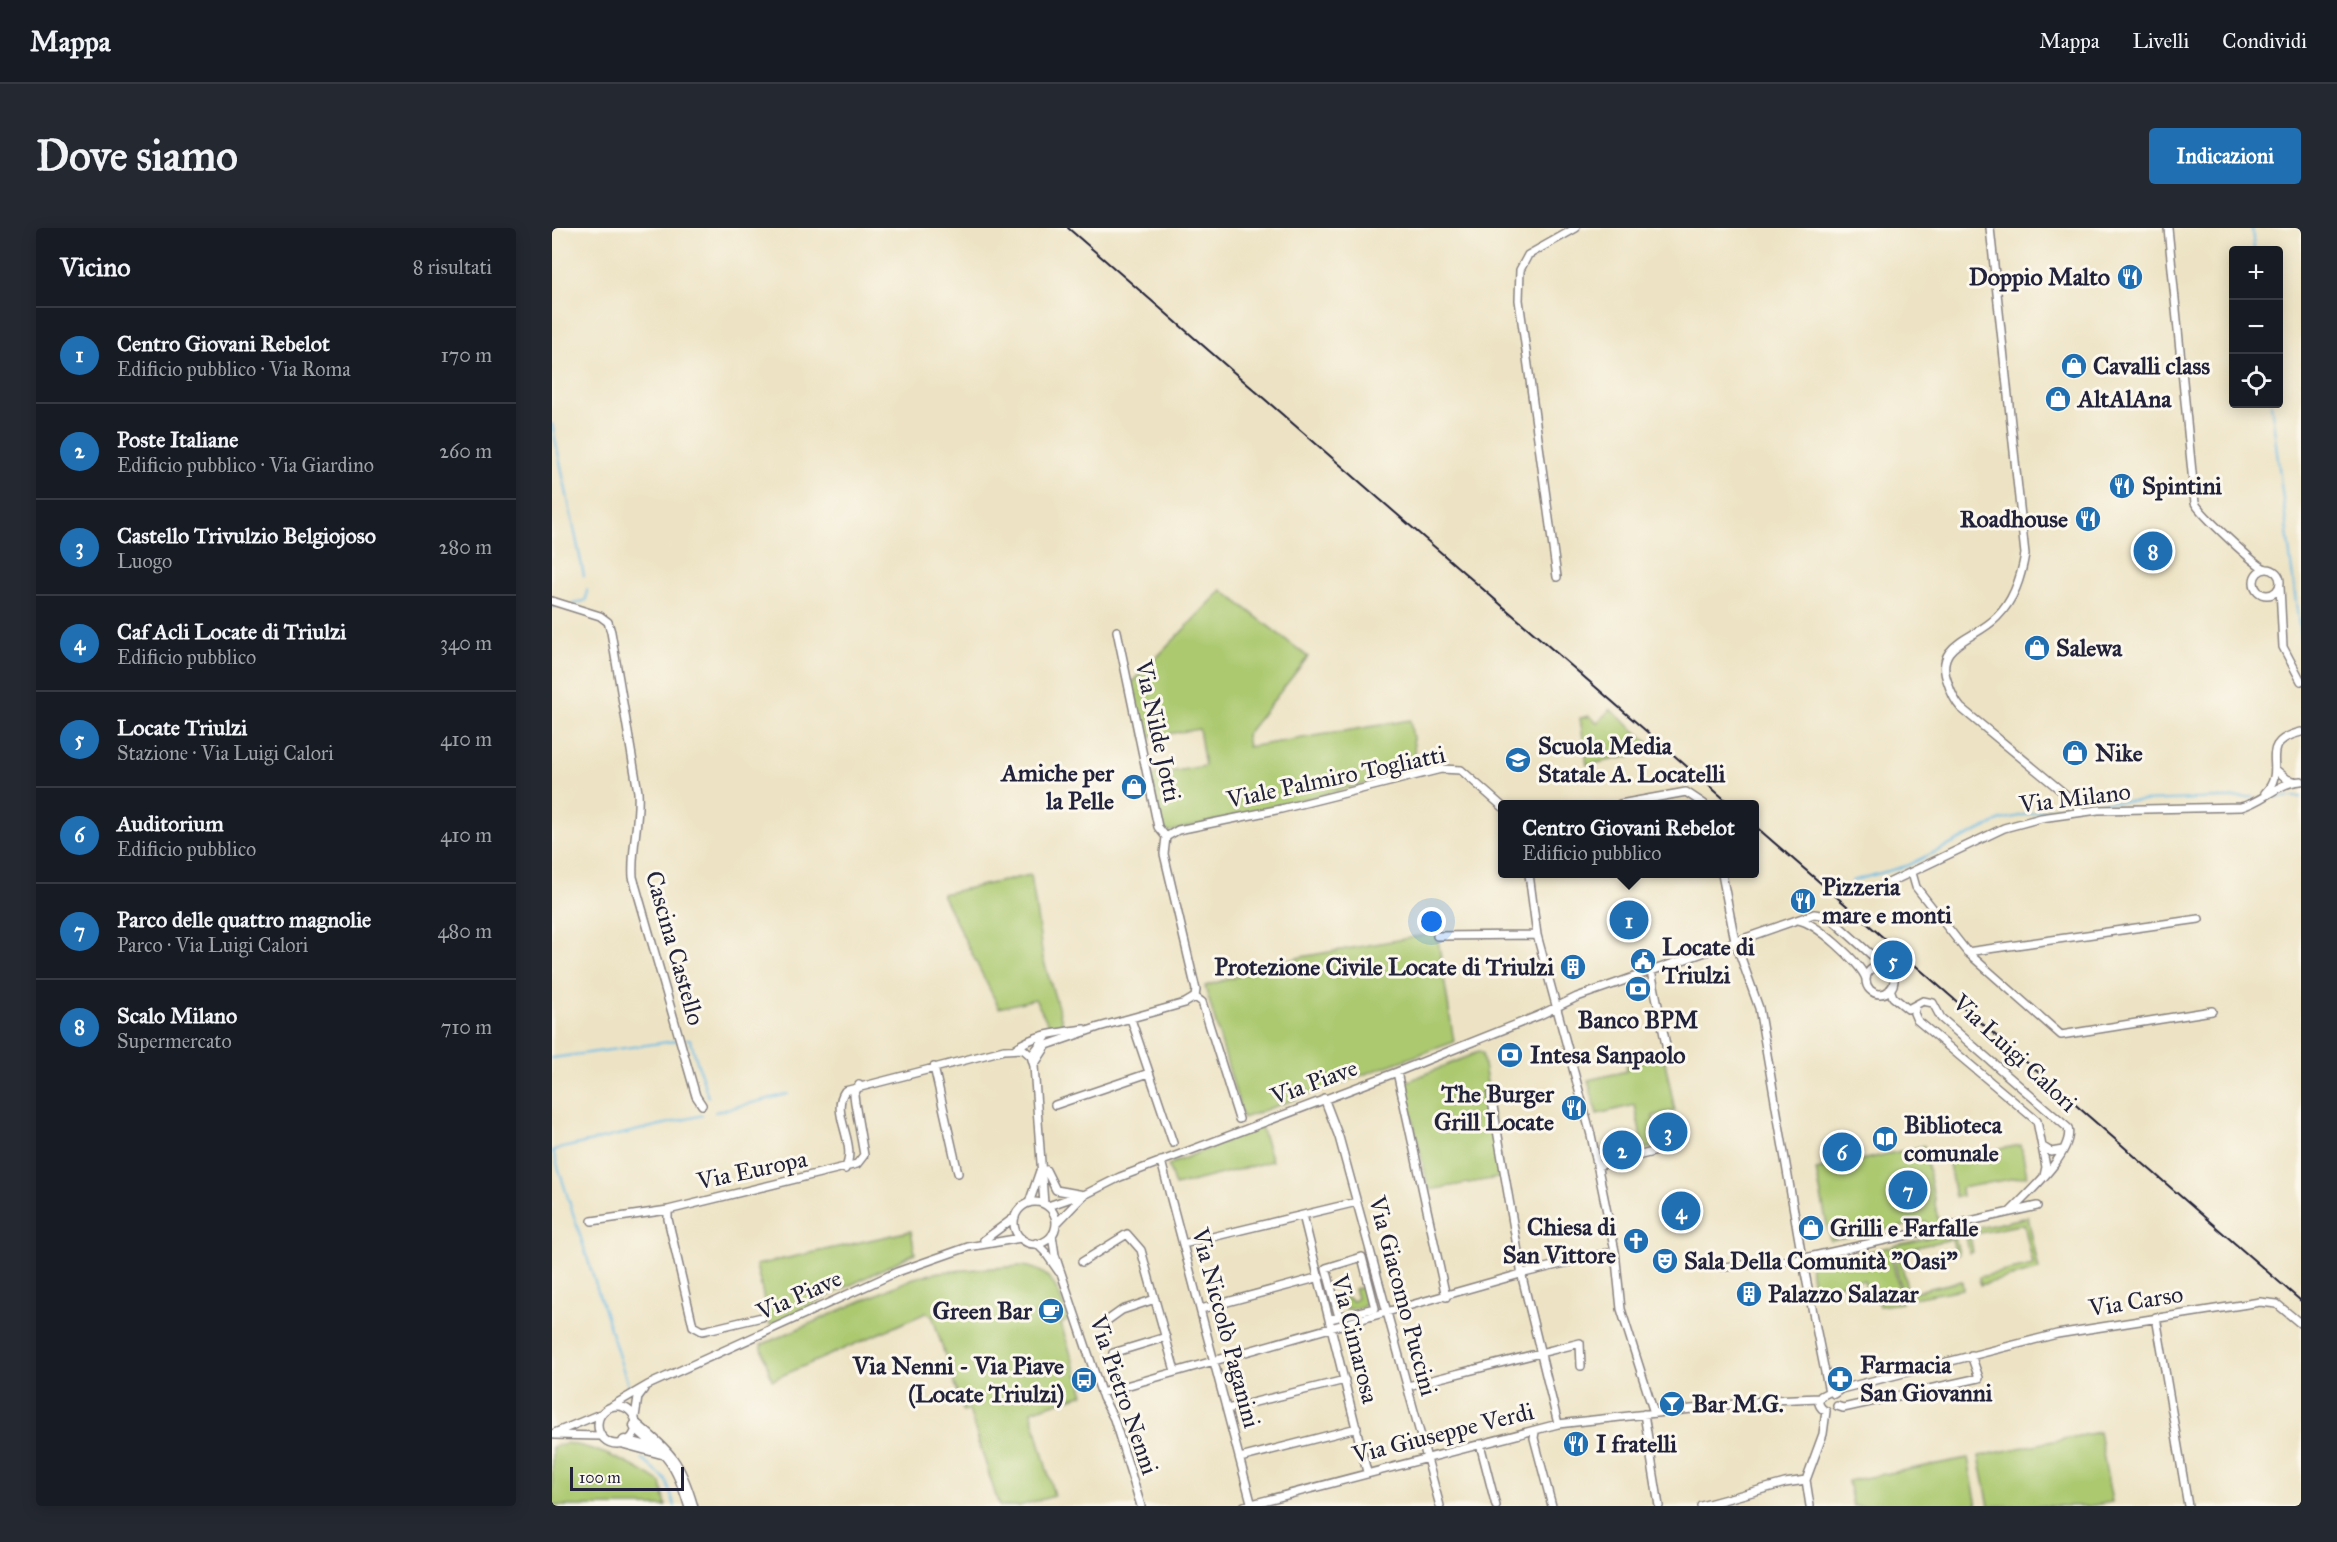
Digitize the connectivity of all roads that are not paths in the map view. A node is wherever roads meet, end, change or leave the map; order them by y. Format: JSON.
{"nodes":[{"id":1,"x":1576,"y":228,"type":"edge"},
{"id":2,"x":1990,"y":228,"type":"edge"},
{"id":3,"x":2168,"y":228,"type":"edge"},
{"id":4,"x":2253,"y":559,"type":"junction"},
{"id":5,"x":2265,"y":569,"type":"junction"},
{"id":6,"x":2255,"y":576,"type":"junction"},
{"id":7,"x":1557,"y":577,"type":"dead end"},
{"id":8,"x":2280,"y":586,"type":"junction"},
{"id":9,"x":2269,"y":596,"type":"junction"},
{"id":10,"x":552,"y":601,"type":"edge"},
{"id":11,"x":2279,"y":606,"type":"junction"},
{"id":12,"x":1117,"y":631,"type":"dead end"},
{"id":13,"x":2301,"y":681,"type":"edge"},
{"id":14,"x":2299,"y":733,"type":"edge"},
{"id":15,"x":2275,"y":769,"type":"junction"},
{"id":16,"x":2298,"y":781,"type":"edge"},
{"id":17,"x":1642,"y":800,"type":"edge"},
{"id":18,"x":1698,"y":800,"type":"edge"},
{"id":19,"x":2254,"y":802,"type":"junction"},
{"id":20,"x":1498,"y":803,"type":"edge"},
{"id":21,"x":2079,"y":812,"type":"junction"},
{"id":22,"x":1166,"y":837,"type":"junction"},
{"id":23,"x":1911,"y":873,"type":"junction"},
{"id":24,"x":1530,"y":878,"type":"edge"},
{"id":25,"x":1723,"y":878,"type":"edge"},
{"id":26,"x":1878,"y":888,"type":"dead end"},
{"id":27,"x":2199,"y":919,"type":"dead end"},
{"id":28,"x":1795,"y":920,"type":"junction"},
{"id":29,"x":1537,"y":935,"type":"junction"},
{"id":30,"x":1437,"y":936,"type":"dead end"},
{"id":31,"x":1735,"y":941,"type":"junction"},
{"id":32,"x":1967,"y":952,"type":"junction"},
{"id":33,"x":1887,"y":969,"type":"junction"},
{"id":34,"x":1651,"y":971,"type":"junction"},
{"id":35,"x":1866,"y":979,"type":"junction"},
{"id":36,"x":1890,"y":989,"type":"junction"},
{"id":37,"x":1195,"y":997,"type":"junction"},
{"id":38,"x":1916,"y":1006,"type":"junction"},
{"id":39,"x":1558,"y":1007,"type":"junction"},
{"id":40,"x":2212,"y":1011,"type":"dead end"},
{"id":41,"x":1131,"y":1019,"type":"junction"},
{"id":42,"x":1099,"y":1027,"type":"junction"},
{"id":43,"x":1048,"y":1034,"type":"junction"},
{"id":44,"x":1016,"y":1048,"type":"junction"},
{"id":45,"x":1031,"y":1056,"type":"junction"},
{"id":46,"x":1669,"y":1060,"type":"dead end"},
{"id":47,"x":1034,"y":1066,"type":"junction"},
{"id":48,"x":934,"y":1067,"type":"junction"},
{"id":49,"x":1397,"y":1072,"type":"junction"},
{"id":50,"x":1149,"y":1073,"type":"junction"},
{"id":51,"x":859,"y":1085,"type":"junction"},
{"id":52,"x":1491,"y":1095,"type":"dead end"},
{"id":53,"x":1324,"y":1098,"type":"junction"},
{"id":54,"x":702,"y":1104,"type":"dead end"},
{"id":55,"x":1055,"y":1105,"type":"dead end"},
{"id":56,"x":1239,"y":1119,"type":"dead end"},
{"id":57,"x":1173,"y":1143,"type":"dead end"},
{"id":58,"x":2043,"y":1147,"type":"junction"},
{"id":59,"x":2063,"y":1150,"type":"junction"},
{"id":60,"x":1657,"y":1151,"type":"dead end"},
{"id":61,"x":1161,"y":1161,"type":"junction"},
{"id":62,"x":1042,"y":1163,"type":"junction"},
{"id":63,"x":1597,"y":1166,"type":"junction"},
{"id":64,"x":845,"y":1169,"type":"junction"},
{"id":65,"x":958,"y":1173,"type":"dead end"},
{"id":66,"x":2043,"y":1178,"type":"junction"},
{"id":67,"x":1080,"y":1196,"type":"junction"},
{"id":68,"x":1357,"y":1202,"type":"junction"},
{"id":69,"x":1029,"y":1203,"type":"junction"},
{"id":70,"x":1046,"y":1205,"type":"junction"},
{"id":71,"x":2037,"y":1206,"type":"dead end"},
{"id":72,"x":668,"y":1210,"type":"junction"},
{"id":73,"x":2010,"y":1212,"type":"junction"},
{"id":74,"x":1304,"y":1215,"type":"junction"},
{"id":75,"x":1015,"y":1217,"type":"junction"},
{"id":76,"x":592,"y":1221,"type":"dead end"},
{"id":77,"x":1056,"y":1224,"type":"junction"},
{"id":78,"x":1052,"y":1235,"type":"junction"},
{"id":79,"x":1021,"y":1238,"type":"junction"},
{"id":80,"x":1036,"y":1243,"type":"junction"},
{"id":81,"x":1183,"y":1244,"type":"junction"},
{"id":82,"x":968,"y":1247,"type":"junction"},
{"id":83,"x":1615,"y":1251,"type":"junction"},
{"id":84,"x":1802,"y":1258,"type":"junction"},
{"id":85,"x":1082,"y":1262,"type":"dead end"},
{"id":86,"x":1723,"y":1267,"type":"dead end"},
{"id":87,"x":1321,"y":1272,"type":"junction"},
{"id":88,"x":1522,"y":1275,"type":"junction"},
{"id":89,"x":1071,"y":1296,"type":"junction"},
{"id":90,"x":1446,"y":1297,"type":"junction"},
{"id":91,"x":1155,"y":1299,"type":"junction"},
{"id":92,"x":1201,"y":1309,"type":"junction"},
{"id":93,"x":1388,"y":1313,"type":"junction"},
{"id":94,"x":762,"y":1317,"type":"dead end"},
{"id":95,"x":1339,"y":1317,"type":"junction"},
{"id":96,"x":2156,"y":1317,"type":"junction"},
{"id":97,"x":1330,"y":1319,"type":"junction"},
{"id":98,"x":2301,"y":1324,"type":"edge"},
{"id":99,"x":1101,"y":1325,"type":"dead end"},
{"id":100,"x":1333,"y":1329,"type":"junction"},
{"id":101,"x":1166,"y":1337,"type":"junction"},
{"id":102,"x":1542,"y":1352,"type":"junction"},
{"id":103,"x":1113,"y":1353,"type":"dead end"},
{"id":104,"x":1971,"y":1355,"type":"junction"},
{"id":105,"x":1213,"y":1360,"type":"junction"},
{"id":106,"x":1581,"y":1366,"type":"dead end"},
{"id":107,"x":1175,"y":1371,"type":"junction"},
{"id":108,"x":1345,"y":1380,"type":"junction"},
{"id":109,"x":648,"y":1385,"type":"junction"},
{"id":110,"x":1408,"y":1386,"type":"junction"},
{"id":111,"x":1101,"y":1393,"type":"junction"},
{"id":112,"x":1832,"y":1393,"type":"junction"},
{"id":113,"x":1819,"y":1398,"type":"junction"},
{"id":114,"x":612,"y":1406,"type":"junction"},
{"id":115,"x":1837,"y":1406,"type":"junction"},
{"id":116,"x":1227,"y":1409,"type":"junction"},
{"id":117,"x":1826,"y":1411,"type":"junction"},
{"id":118,"x":1654,"y":1413,"type":"junction"},
{"id":119,"x":600,"y":1414,"type":"junction"},
{"id":120,"x":1644,"y":1414,"type":"junction"},
{"id":121,"x":635,"y":1423,"type":"junction"},
{"id":122,"x":1558,"y":1424,"type":"junction"},
{"id":123,"x":1357,"y":1428,"type":"junction"},
{"id":124,"x":1535,"y":1432,"type":"junction"},
{"id":125,"x":552,"y":1434,"type":"edge"},
{"id":126,"x":601,"y":1436,"type":"junction"},
{"id":127,"x":625,"y":1442,"type":"junction"},
{"id":128,"x":1480,"y":1444,"type":"junction"},
{"id":129,"x":669,"y":1455,"type":"junction"},
{"id":130,"x":1240,"y":1458,"type":"junction"},
{"id":131,"x":1428,"y":1458,"type":"junction"},
{"id":132,"x":1367,"y":1472,"type":"junction"},
{"id":133,"x":1806,"y":1480,"type":"junction"},
{"id":134,"x":1249,"y":1505,"type":"edge"},
{"id":135,"x":691,"y":1506,"type":"edge"},
{"id":136,"x":1140,"y":1506,"type":"edge"},
{"id":137,"x":1440,"y":1506,"type":"edge"},
{"id":138,"x":1496,"y":1506,"type":"edge"},
{"id":139,"x":1552,"y":1506,"type":"edge"},
{"id":140,"x":1659,"y":1506,"type":"edge"},
{"id":141,"x":1701,"y":1506,"type":"edge"},
{"id":142,"x":1810,"y":1506,"type":"edge"},
{"id":143,"x":2188,"y":1506,"type":"edge"}],
"edges":[{"from":1,"to":7,"type":"street"},
{"from":2,"to":21,"type":"street"},
{"from":3,"to":4,"type":"street"},
{"from":4,"to":5,"type":"street"},
{"from":4,"to":6,"type":"street"},
{"from":5,"to":6,"type":"street"},
{"from":5,"to":8,"type":"street"},
{"from":6,"to":9,"type":"street"},
{"from":8,"to":9,"type":"street"},
{"from":8,"to":11,"type":"street"},
{"from":9,"to":11,"type":"street"},
{"from":10,"to":54,"type":"street","name":"Cascina Castello"},
{"from":11,"to":13,"type":"street"},
{"from":12,"to":22,"type":"street","name":"Via Nilde Jotti"},
{"from":14,"to":15,"type":"street"},
{"from":15,"to":16,"type":"street"},
{"from":15,"to":19,"type":"street"},
{"from":16,"to":19,"type":"street","name":"Via Milano"},
{"from":17,"to":18,"type":"street"},
{"from":19,"to":21,"type":"street","name":"Via Milano"},
{"from":20,"to":22,"type":"street","name":"Viale Palmiro Togliatti"},
{"from":21,"to":23,"type":"street","name":"Via Milano"},
{"from":22,"to":37,"type":"street"},
{"from":23,"to":26,"type":"street","name":"Via Milano"},
{"from":23,"to":32,"type":"street"},
{"from":24,"to":29,"type":"street"},
{"from":25,"to":31,"type":"street"},
{"from":27,"to":32,"type":"street"},
{"from":28,"to":31,"type":"street","name":"Via Piave"},
{"from":28,"to":33,"type":"street"},
{"from":28,"to":35,"type":"street"},
{"from":29,"to":30,"type":"street"},
{"from":29,"to":39,"type":"street"},
{"from":31,"to":34,"type":"street","name":"Via Piave"},
{"from":31,"to":84,"type":"street"},
{"from":32,"to":40,"type":"street"},
{"from":33,"to":35,"type":"street"},
{"from":33,"to":36,"type":"street"},
{"from":34,"to":39,"type":"street","name":"Via Piave"},
{"from":34,"to":46,"type":"street"},
{"from":35,"to":36,"type":"street"},
{"from":36,"to":38,"type":"street","name":"Via Luigi Calori"},
{"from":37,"to":41,"type":"street"},
{"from":37,"to":56,"type":"street"},
{"from":38,"to":58,"type":"street","name":"Via Luigi Calori"},
{"from":38,"to":59,"type":"street","name":"Via Luigi Calori"},
{"from":39,"to":49,"type":"street","name":"Via Piave"},
{"from":39,"to":63,"type":"street"},
{"from":41,"to":42,"type":"street"},
{"from":41,"to":50,"type":"street"},
{"from":42,"to":43,"type":"street"},
{"from":42,"to":47,"type":"street"},
{"from":43,"to":44,"type":"street"},
{"from":43,"to":45,"type":"street"},
{"from":44,"to":45,"type":"street"},
{"from":44,"to":48,"type":"street"},
{"from":45,"to":47,"type":"street"},
{"from":47,"to":62,"type":"street"},
{"from":48,"to":51,"type":"street"},
{"from":48,"to":65,"type":"street"},
{"from":49,"to":53,"type":"street","name":"Via Piave"},
{"from":49,"to":90,"type":"street"},
{"from":50,"to":55,"type":"street"},
{"from":50,"to":57,"type":"street"},
{"from":51,"to":64,"type":"street","name":"Via Europa"},
{"from":51,"to":64,"type":"street","name":"Via Europa"},
{"from":52,"to":88,"type":"street"},
{"from":53,"to":61,"type":"street","name":"Via Piave"},
{"from":53,"to":68,"type":"street","name":"Via Giacomo Puccini"},
{"from":58,"to":59,"type":"street"},
{"from":58,"to":66,"type":"street","name":"Via Luigi Calori"},
{"from":59,"to":66,"type":"street","name":"Via Luigi Calori"},
{"from":60,"to":63,"type":"street"},
{"from":61,"to":67,"type":"street","name":"Via Piave"},
{"from":61,"to":81,"type":"street","name":"Via Niccolò Paganini"},
{"from":62,"to":67,"type":"street"},
{"from":62,"to":69,"type":"street"},
{"from":62,"to":70,"type":"street"},
{"from":63,"to":83,"type":"street"},
{"from":64,"to":72,"type":"street","name":"Via Europa"},
{"from":66,"to":73,"type":"street","name":"Via Luigi Calori"},
{"from":67,"to":70,"type":"street"},
{"from":67,"to":77,"type":"street","name":"Via Piave"},
{"from":68,"to":74,"type":"street"},
{"from":68,"to":93,"type":"street","name":"Via Giacomo Puccini"},
{"from":69,"to":70,"type":"street"},
{"from":69,"to":75,"type":"street","name":"Via Piave"},
{"from":70,"to":77,"type":"street"},
{"from":71,"to":73,"type":"street"},
{"from":72,"to":76,"type":"street","name":"Via Europa"},
{"from":72,"to":94,"type":"street","name":"Via Europa"},
{"from":73,"to":84,"type":"street"},
{"from":74,"to":81,"type":"street"},
{"from":74,"to":87,"type":"street","name":"Via Cimarosa"},
{"from":75,"to":79,"type":"street"},
{"from":75,"to":82,"type":"street","name":"Via Piave"},
{"from":77,"to":78,"type":"street","name":"Via Piave"},
{"from":78,"to":80,"type":"street"},
{"from":78,"to":89,"type":"street","name":"Via Pietro Nenni"},
{"from":79,"to":80,"type":"street","name":"Via Piave"},
{"from":79,"to":82,"type":"street","name":"Via Piave"},
{"from":80,"to":89,"type":"street","name":"Via Pietro Nenni"},
{"from":81,"to":92,"type":"street","name":"Via Niccolò Paganini"},
{"from":82,"to":109,"type":"street","name":"Via Piave"},
{"from":83,"to":88,"type":"street"},
{"from":83,"to":118,"type":"street"},
{"from":84,"to":86,"type":"street"},
{"from":84,"to":112,"type":"street"},
{"from":85,"to":91,"type":"street"},
{"from":87,"to":92,"type":"street"},
{"from":87,"to":95,"type":"street"},
{"from":87,"to":95,"type":"street"},
{"from":87,"to":97,"type":"street","name":"Via Cimarosa"},
{"from":88,"to":90,"type":"street"},
{"from":88,"to":102,"type":"street"},
{"from":89,"to":111,"type":"street","name":"Via Pietro Nenni"},
{"from":90,"to":93,"type":"street"},
{"from":91,"to":99,"type":"street"},
{"from":91,"to":101,"type":"street"},
{"from":92,"to":105,"type":"street","name":"Via Niccolò Paganini"},
{"from":93,"to":100,"type":"street"},
{"from":93,"to":110,"type":"street","name":"Via Giacomo Puccini"},
{"from":95,"to":97,"type":"street"},
{"from":96,"to":98,"type":"street","name":"Via Carso"},
{"from":96,"to":104,"type":"street","name":"Via Carso"},
{"from":96,"to":143,"type":"street"},
{"from":97,"to":100,"type":"street","name":"Via Cimarosa"},
{"from":100,"to":105,"type":"street"},
{"from":100,"to":108,"type":"street","name":"Via Cimarosa"},
{"from":101,"to":103,"type":"street"},
{"from":101,"to":107,"type":"street"},
{"from":102,"to":106,"type":"street"},
{"from":102,"to":110,"type":"street"},
{"from":102,"to":122,"type":"street"},
{"from":104,"to":112,"type":"street","name":"Via Carso"},
{"from":104,"to":115,"type":"street"},
{"from":105,"to":107,"type":"street"},
{"from":105,"to":116,"type":"street","name":"Via Niccolò Paganini"},
{"from":107,"to":111,"type":"street"},
{"from":108,"to":116,"type":"street"},
{"from":108,"to":123,"type":"street","name":"Via Cimarosa"},
{"from":109,"to":114,"type":"street","name":"Via Piave"},
{"from":109,"to":121,"type":"street"},
{"from":110,"to":131,"type":"street","name":"Via Giacomo Puccini"},
{"from":111,"to":136,"type":"street","name":"Via Pietro Nenni"},
{"from":112,"to":113,"type":"street"},
{"from":112,"to":115,"type":"street"},
{"from":113,"to":117,"type":"street"},
{"from":113,"to":118,"type":"street","name":"Via Giuseppe Verdi"},
{"from":114,"to":119,"type":"street","name":"Via Piave"},
{"from":114,"to":121,"type":"street"},
{"from":115,"to":117,"type":"street"},
{"from":116,"to":130,"type":"street","name":"Via Niccolò Paganini"},
{"from":117,"to":133,"type":"street"},
{"from":118,"to":120,"type":"street","name":"Via Giuseppe Verdi"},
{"from":119,"to":125,"type":"street","name":"Via Piave"},
{"from":119,"to":126,"type":"street"},
{"from":120,"to":122,"type":"street","name":"Via Giuseppe Verdi"},
{"from":120,"to":140,"type":"street"},
{"from":121,"to":127,"type":"street"},
{"from":121,"to":129,"type":"highway"},
{"from":122,"to":124,"type":"street","name":"Via Giuseppe Verdi"},
{"from":123,"to":130,"type":"street"},
{"from":123,"to":132,"type":"street","name":"Via Cimarosa"},
{"from":124,"to":128,"type":"street","name":"Via Giuseppe Verdi"},
{"from":124,"to":139,"type":"street"},
{"from":125,"to":126,"type":"street"},
{"from":126,"to":127,"type":"street"},
{"from":127,"to":129,"type":"highway"},
{"from":128,"to":131,"type":"street","name":"Via Giuseppe Verdi"},
{"from":128,"to":138,"type":"street"},
{"from":129,"to":135,"type":"highway"},
{"from":130,"to":134,"type":"street","name":"Via Niccolò Paganini"},
{"from":131,"to":132,"type":"street","name":"Via Giuseppe Verdi"},
{"from":131,"to":137,"type":"street","name":"Via Giacomo Puccini"},
{"from":132,"to":134,"type":"street","name":"Via Giuseppe Verdi"},
{"from":133,"to":141,"type":"street"},
{"from":133,"to":142,"type":"street"}]}
